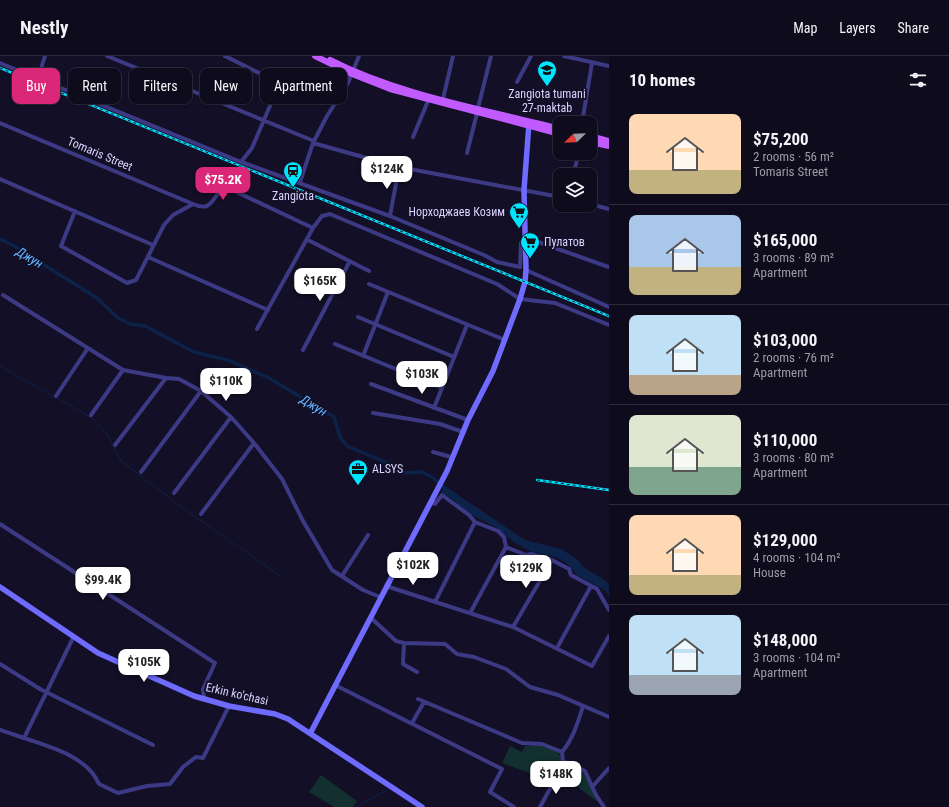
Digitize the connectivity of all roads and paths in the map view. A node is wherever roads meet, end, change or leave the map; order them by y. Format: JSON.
{"nodes":[{"id":1,"x":45,"y":56,"type":"edge"},
{"id":2,"x":107,"y":56,"type":"edge"},
{"id":3,"x":225,"y":56,"type":"edge"},
{"id":4,"x":315,"y":56,"type":"edge"},
{"id":5,"x":323,"y":56,"type":"edge"},
{"id":6,"x":359,"y":56,"type":"edge"},
{"id":7,"x":453,"y":56,"type":"edge"},
{"id":8,"x":491,"y":56,"type":"edge"},
{"id":9,"x":531,"y":56,"type":"edge"},
{"id":10,"x":564,"y":56,"type":"edge"},
{"id":11,"x":0,"y":63,"type":"edge"},
{"id":12,"x":592,"y":63,"type":"junction"},
{"id":13,"x":609,"y":66,"type":"edge"},
{"id":14,"x":13,"y":68,"type":"edge"},
{"id":15,"x":41,"y":68,"type":"edge"},
{"id":16,"x":353,"y":72,"type":"junction"},
{"id":17,"x":517,"y":82,"type":"dead end"},
{"id":18,"x":60,"y":87,"type":"edge"},
{"id":19,"x":443,"y":99,"type":"junction"},
{"id":20,"x":428,"y":100,"type":"junction"},
{"id":21,"x":478,"y":111,"type":"junction"},
{"id":22,"x":583,"y":116,"type":"edge"},
{"id":23,"x":264,"y":120,"type":"junction"},
{"id":24,"x":0,"y":123,"type":"edge"},
{"id":25,"x":529,"y":123,"type":"junction"},
{"id":26,"x":553,"y":128,"type":"edge"},
{"id":27,"x":553,"y":132,"type":"edge"},
{"id":28,"x":413,"y":137,"type":"dead end"},
{"id":29,"x":597,"y":138,"type":"edge"},
{"id":30,"x":609,"y":141,"type":"edge"},
{"id":31,"x":314,"y":142,"type":"junction"},
{"id":32,"x":597,"y":143,"type":"edge"},
{"id":33,"x":609,"y":146,"type":"edge"},
{"id":34,"x":467,"y":153,"type":"dead end"},
{"id":35,"x":241,"y":162,"type":"junction"},
{"id":36,"x":399,"y":166,"type":"junction"},
{"id":37,"x":0,"y":180,"type":"edge"},
{"id":38,"x":300,"y":182,"type":"junction"},
{"id":39,"x":524,"y":190,"type":"junction"},
{"id":40,"x":553,"y":196,"type":"edge"},
{"id":41,"x":193,"y":204,"type":"junction"},
{"id":42,"x":597,"y":206,"type":"edge"},
{"id":43,"x":609,"y":209,"type":"edge"},
{"id":44,"x":75,"y":211,"type":"junction"},
{"id":45,"x":390,"y":216,"type":"junction"},
{"id":46,"x":313,"y":228,"type":"junction"},
{"id":47,"x":525,"y":239,"type":"junction"},
{"id":48,"x":308,"y":240,"type":"junction"},
{"id":49,"x":153,"y":245,"type":"junction"},
{"id":50,"x":148,"y":257,"type":"junction"},
{"id":51,"x":350,"y":261,"type":"junction"},
{"id":52,"x":609,"y":267,"type":"edge"},
{"id":53,"x":526,"y":270,"type":"junction"},
{"id":54,"x":369,"y":271,"type":"dead end"},
{"id":55,"x":369,"y":284,"type":"dead end"},
{"id":56,"x":388,"y":292,"type":"junction"},
{"id":57,"x":3,"y":295,"type":"dead end"},
{"id":58,"x":520,"y":299,"type":"junction"},
{"id":59,"x":609,"y":307,"type":"edge"},
{"id":60,"x":268,"y":310,"type":"junction"},
{"id":61,"x":358,"y":317,"type":"dead end"},
{"id":62,"x":375,"y":324,"type":"junction"},
{"id":63,"x":467,"y":325,"type":"junction"},
{"id":64,"x":609,"y":325,"type":"edge"},
{"id":65,"x":257,"y":329,"type":"dead end"},
{"id":66,"x":505,"y":340,"type":"junction"},
{"id":67,"x":335,"y":344,"type":"dead end"},
{"id":68,"x":88,"y":348,"type":"junction"},
{"id":69,"x":303,"y":350,"type":"dead end"},
{"id":70,"x":363,"y":356,"type":"junction"},
{"id":71,"x":454,"y":357,"type":"junction"},
{"id":72,"x":123,"y":370,"type":"junction"},
{"id":73,"x":166,"y":378,"type":"junction"},
{"id":74,"x":370,"y":384,"type":"dead end"},
{"id":75,"x":442,"y":388,"type":"junction"},
{"id":76,"x":201,"y":391,"type":"junction"},
{"id":77,"x":56,"y":396,"type":"dead end"},
{"id":78,"x":434,"y":408,"type":"junction"},
{"id":79,"x":373,"y":413,"type":"dead end"},
{"id":80,"x":91,"y":415,"type":"dead end"},
{"id":81,"x":231,"y":417,"type":"junction"},
{"id":82,"x":468,"y":420,"type":"junction"},
{"id":83,"x":463,"y":432,"type":"junction"},
{"id":84,"x":254,"y":443,"type":"junction"},
{"id":85,"x":115,"y":445,"type":"dead end"},
{"id":86,"x":433,"y":452,"type":"dead end"},
{"id":87,"x":451,"y":457,"type":"junction"},
{"id":88,"x":141,"y":472,"type":"dead end"},
{"id":89,"x":174,"y":493,"type":"dead end"},
{"id":90,"x":431,"y":502,"type":"junction"},
{"id":91,"x":201,"y":514,"type":"dead end"},
{"id":92,"x":474,"y":522,"type":"junction"},
{"id":93,"x":0,"y":524,"type":"edge"},
{"id":94,"x":368,"y":535,"type":"dead end"},
{"id":95,"x":506,"y":547,"type":"junction"},
{"id":96,"x":552,"y":560,"type":"junction"},
{"id":97,"x":342,"y":576,"type":"junction"},
{"id":98,"x":386,"y":586,"type":"junction"},
{"id":99,"x":591,"y":586,"type":"junction"},
{"id":100,"x":0,"y":587,"type":"edge"},
{"id":101,"x":380,"y":597,"type":"junction"},
{"id":102,"x":435,"y":602,"type":"junction"},
{"id":103,"x":609,"y":610,"type":"edge"},
{"id":104,"x":470,"y":613,"type":"junction"},
{"id":105,"x":370,"y":617,"type":"junction"},
{"id":106,"x":514,"y":626,"type":"junction"},
{"id":107,"x":609,"y":636,"type":"edge"},
{"id":108,"x":73,"y":638,"type":"junction"},
{"id":109,"x":404,"y":643,"type":"junction"},
{"id":110,"x":557,"y":648,"type":"junction"},
{"id":111,"x":0,"y":664,"type":"edge"},
{"id":112,"x":417,"y":672,"type":"dead end"},
{"id":113,"x":335,"y":685,"type":"junction"},
{"id":114,"x":48,"y":692,"type":"junction"},
{"id":115,"x":204,"y":698,"type":"junction"},
{"id":116,"x":418,"y":698,"type":"dead end"},
{"id":117,"x":424,"y":702,"type":"junction"},
{"id":118,"x":229,"y":706,"type":"junction"},
{"id":119,"x":583,"y":706,"type":"junction"},
{"id":120,"x":609,"y":718,"type":"edge"},
{"id":121,"x":412,"y":723,"type":"junction"},
{"id":122,"x":0,"y":730,"type":"edge"},
{"id":123,"x":311,"y":732,"type":"junction"},
{"id":124,"x":24,"y":738,"type":"junction"},
{"id":125,"x":153,"y":745,"type":"dead end"},
{"id":126,"x":562,"y":752,"type":"junction"},
{"id":127,"x":609,"y":768,"type":"edge"},
{"id":128,"x":557,"y":776,"type":"dead end"},
{"id":129,"x":592,"y":787,"type":"junction"},
{"id":130,"x":422,"y":807,"type":"edge"},
{"id":131,"x":514,"y":807,"type":"edge"},
{"id":132,"x":540,"y":807,"type":"edge"},
{"id":133,"x":604,"y":807,"type":"edge"}],
"edges":[{"from":1,"to":15,"type":"street"},
{"from":2,"to":23,"type":"street"},
{"from":3,"to":23,"type":"street"},
{"from":4,"to":16,"type":"main road"},
{"from":5,"to":16,"type":"main road"},
{"from":6,"to":16,"type":"street"},
{"from":7,"to":19,"type":"street"},
{"from":8,"to":21,"type":"street"},
{"from":9,"to":17,"type":"street"},
{"from":10,"to":12,"type":"street"},
{"from":11,"to":14,"type":"street"},
{"from":12,"to":13,"type":"street"},
{"from":12,"to":22,"type":"street"},
{"from":16,"to":19,"type":"main road"},
{"from":16,"to":20,"type":"main road"},
{"from":16,"to":31,"type":"street"},
{"from":18,"to":35,"type":"street"},
{"from":19,"to":21,"type":"main road"},
{"from":20,"to":21,"type":"main road"},
{"from":20,"to":28,"type":"street"},
{"from":21,"to":25,"type":"main road"},
{"from":21,"to":34,"type":"street"},
{"from":23,"to":31,"type":"street"},
{"from":23,"to":35,"type":"street"},
{"from":24,"to":41,"type":"street","name":"Tomaris Street"},
{"from":25,"to":26,"type":"main road"},
{"from":25,"to":27,"type":"main road"},
{"from":25,"to":39,"type":"main road"},
{"from":29,"to":30,"type":"main road"},
{"from":31,"to":36,"type":"street"},
{"from":31,"to":38,"type":"street"},
{"from":32,"to":33,"type":"main road"},
{"from":35,"to":38,"type":"street"},
{"from":36,"to":39,"type":"street"},
{"from":36,"to":45,"type":"street"},
{"from":37,"to":44,"type":"street"},
{"from":38,"to":45,"type":"street"},
{"from":39,"to":40,"type":"street"},
{"from":39,"to":47,"type":"main road"},
{"from":41,"to":46,"type":"street"},
{"from":41,"to":49,"type":"street"},
{"from":42,"to":43,"type":"street"},
{"from":44,"to":49,"type":"street"},
{"from":44,"to":50,"type":"street"},
{"from":45,"to":47,"type":"street"},
{"from":46,"to":48,"type":"street"},
{"from":46,"to":58,"type":"street"},
{"from":47,"to":52,"type":"street"},
{"from":47,"to":53,"type":"main road"},
{"from":48,"to":51,"type":"street"},
{"from":48,"to":60,"type":"street"},
{"from":49,"to":50,"type":"street"},
{"from":50,"to":60,"type":"street"},
{"from":51,"to":54,"type":"street"},
{"from":51,"to":69,"type":"street"},
{"from":53,"to":58,"type":"main road"},
{"from":53,"to":59,"type":"street"},
{"from":55,"to":56,"type":"street"},
{"from":56,"to":62,"type":"street"},
{"from":56,"to":63,"type":"street"},
{"from":57,"to":68,"type":"street"},
{"from":58,"to":64,"type":"street"},
{"from":58,"to":66,"type":"main road"},
{"from":60,"to":65,"type":"street"},
{"from":61,"to":62,"type":"street"},
{"from":62,"to":70,"type":"street"},
{"from":62,"to":71,"type":"street"},
{"from":63,"to":66,"type":"street"},
{"from":63,"to":71,"type":"street"},
{"from":66,"to":82,"type":"main road"},
{"from":67,"to":70,"type":"street"},
{"from":68,"to":72,"type":"street"},
{"from":68,"to":77,"type":"street"},
{"from":70,"to":75,"type":"street"},
{"from":71,"to":75,"type":"street"},
{"from":72,"to":73,"type":"street"},
{"from":72,"to":80,"type":"street"},
{"from":73,"to":76,"type":"street"},
{"from":73,"to":85,"type":"street"},
{"from":74,"to":78,"type":"street"},
{"from":75,"to":78,"type":"street"},
{"from":76,"to":81,"type":"street"},
{"from":76,"to":88,"type":"street"},
{"from":78,"to":82,"type":"street"},
{"from":79,"to":83,"type":"street"},
{"from":81,"to":84,"type":"street"},
{"from":81,"to":89,"type":"street"},
{"from":82,"to":83,"type":"main road"},
{"from":83,"to":87,"type":"main road"},
{"from":84,"to":91,"type":"street"},
{"from":84,"to":97,"type":"street"},
{"from":86,"to":87,"type":"street"},
{"from":87,"to":90,"type":"main road"},
{"from":90,"to":92,"type":"street"},
{"from":90,"to":98,"type":"main road"},
{"from":92,"to":95,"type":"street"},
{"from":92,"to":102,"type":"street"},
{"from":93,"to":115,"type":"street"},
{"from":94,"to":97,"type":"street"},
{"from":95,"to":96,"type":"street"},
{"from":95,"to":104,"type":"street"},
{"from":96,"to":99,"type":"street"},
{"from":96,"to":106,"type":"street"},
{"from":97,"to":101,"type":"street"},
{"from":98,"to":101,"type":"main road"},
{"from":98,"to":102,"type":"street"},
{"from":99,"to":103,"type":"street"},
{"from":99,"to":110,"type":"street"},
{"from":100,"to":108,"type":"main road","name":"Erkin ko'chasi"},
{"from":101,"to":105,"type":"main road"},
{"from":102,"to":104,"type":"street"},
{"from":104,"to":106,"type":"street"},
{"from":105,"to":109,"type":"street"},
{"from":105,"to":113,"type":"main road"},
{"from":106,"to":110,"type":"street"},
{"from":107,"to":110,"type":"street"},
{"from":108,"to":114,"type":"street"},
{"from":108,"to":115,"type":"main road","name":"Erkin ko'chasi"},
{"from":109,"to":112,"type":"street"},
{"from":109,"to":119,"type":"street"},
{"from":111,"to":114,"type":"street"},
{"from":113,"to":121,"type":"street"},
{"from":113,"to":123,"type":"main road"},
{"from":114,"to":124,"type":"street"},
{"from":114,"to":125,"type":"street"},
{"from":115,"to":118,"type":"main road","name":"Erkin ko'chasi"},
{"from":116,"to":117,"type":"street"},
{"from":117,"to":121,"type":"street"},
{"from":117,"to":126,"type":"street"},
{"from":118,"to":123,"type":"main road","name":"Erkin ko'chasi"},
{"from":118,"to":124,"type":"street"},
{"from":119,"to":120,"type":"street"},
{"from":119,"to":126,"type":"street"},
{"from":121,"to":131,"type":"street"},
{"from":122,"to":124,"type":"street"},
{"from":123,"to":130,"type":"main road","name":"Erkin ko'chasi"},
{"from":126,"to":129,"type":"street"},
{"from":127,"to":129,"type":"street"},
{"from":128,"to":132,"type":"street"},
{"from":129,"to":133,"type":"street"}]}
